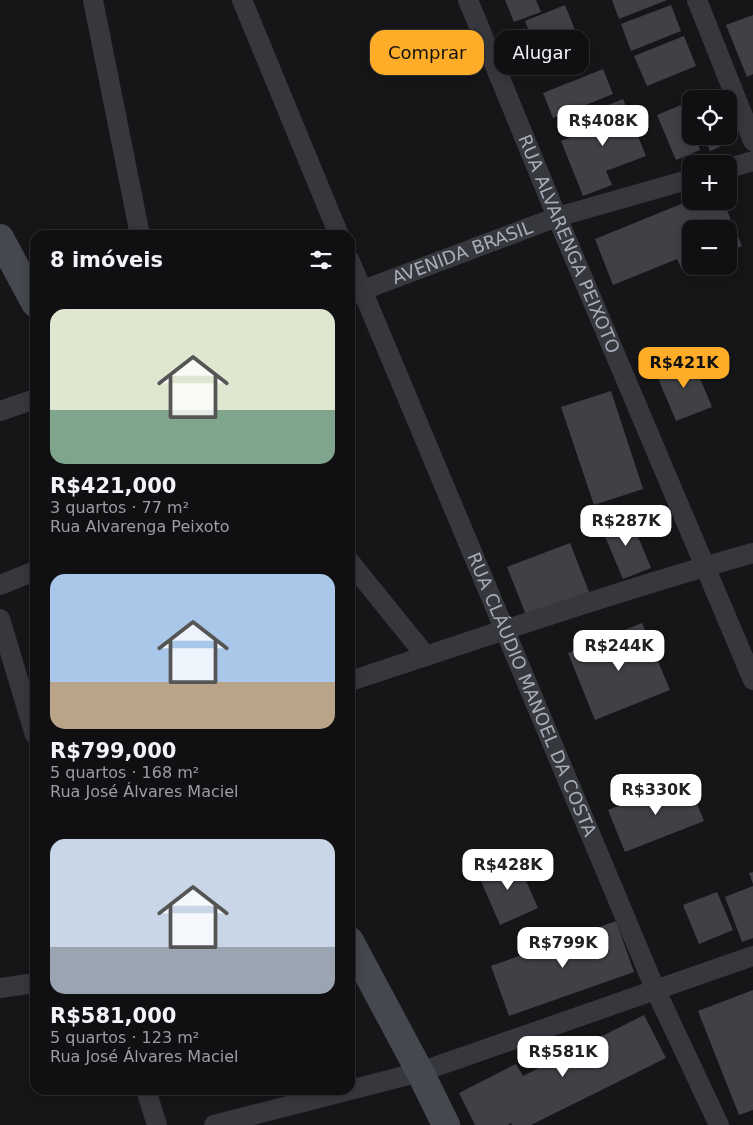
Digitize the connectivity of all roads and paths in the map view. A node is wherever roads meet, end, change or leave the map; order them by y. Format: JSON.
{"nodes":[{"id":1,"x":93,"y":0,"type":"edge"},
{"id":2,"x":242,"y":0,"type":"edge"},
{"id":3,"x":468,"y":0,"type":"edge"},
{"id":4,"x":697,"y":0,"type":"edge"},
{"id":5,"x":753,"y":141,"type":"edge"},
{"id":6,"x":753,"y":161,"type":"edge"},
{"id":7,"x":737,"y":166,"type":"edge"},
{"id":8,"x":682,"y":182,"type":"edge"},
{"id":9,"x":557,"y":217,"type":"junction"},
{"id":10,"x":139,"y":230,"type":"edge"},
{"id":11,"x":337,"y":230,"type":"edge"},
{"id":12,"x":0,"y":238,"type":"edge"},
{"id":13,"x":356,"y":293,"type":"edge"},
{"id":14,"x":30,"y":294,"type":"edge"},
{"id":15,"x":30,"y":401,"type":"edge"},
{"id":16,"x":0,"y":412,"type":"edge"},
{"id":17,"x":753,"y":553,"type":"edge"},
{"id":18,"x":705,"y":567,"type":"junction"},
{"id":19,"x":355,"y":568,"type":"edge"},
{"id":20,"x":30,"y":573,"type":"edge"},
{"id":21,"x":0,"y":584,"type":"edge"},
{"id":22,"x":0,"y":619,"type":"edge"},
{"id":23,"x":505,"y":630,"type":"junction"},
{"id":24,"x":426,"y":656,"type":"junction"},
{"id":25,"x":355,"y":679,"type":"edge"},
{"id":26,"x":753,"y":680,"type":"edge"},
{"id":27,"x":30,"y":718,"type":"edge"},
{"id":28,"x":355,"y":950,"type":"edge"},
{"id":29,"x":753,"y":956,"type":"edge"},
{"id":30,"x":30,"y":984,"type":"edge"},
{"id":31,"x":0,"y":988,"type":"edge"},
{"id":32,"x":656,"y":991,"type":"junction"},
{"id":33,"x":420,"y":1072,"type":"junction"},
{"id":34,"x":355,"y":1089,"type":"edge"},
{"id":35,"x":148,"y":1095,"type":"edge"},
{"id":36,"x":331,"y":1095,"type":"edge"},
{"id":37,"x":157,"y":1125,"type":"edge"},
{"id":38,"x":214,"y":1125,"type":"edge"},
{"id":39,"x":446,"y":1125,"type":"edge"},
{"id":40,"x":719,"y":1125,"type":"edge"}],
"edges":[{"from":1,"to":10,"type":"street"},
{"from":2,"to":11,"type":"street"},
{"from":3,"to":9,"type":"street","name":"RUA ALVARENGA PEIXOTO"},
{"from":4,"to":5,"type":"street"},
{"from":6,"to":7,"type":"street"},
{"from":8,"to":9,"type":"street","name":"AVENIDA BRASIL"},
{"from":9,"to":13,"type":"street","name":"AVENIDA BRASIL"},
{"from":9,"to":18,"type":"street","name":"RUA ALVARENGA PEIXOTO"},
{"from":12,"to":14,"type":"main road"},
{"from":13,"to":23,"type":"street","name":"RUA CLÁUDIO MANOEL DA COSTA"},
{"from":15,"to":16,"type":"street"},
{"from":17,"to":18,"type":"street"},
{"from":18,"to":23,"type":"street"},
{"from":18,"to":26,"type":"street","name":"RUA ALVARENGA PEIXOTO"},
{"from":19,"to":24,"type":"street"},
{"from":20,"to":21,"type":"street"},
{"from":22,"to":27,"type":"street"},
{"from":23,"to":24,"type":"street"},
{"from":23,"to":32,"type":"street","name":"RUA CLÁUDIO MANOEL DA COSTA"},
{"from":24,"to":25,"type":"street"},
{"from":28,"to":33,"type":"main road"},
{"from":29,"to":32,"type":"street"},
{"from":30,"to":31,"type":"street"},
{"from":32,"to":33,"type":"street"},
{"from":32,"to":40,"type":"street","name":"RUA CLÁUDIO MANOEL DA COSTA"},
{"from":33,"to":34,"type":"street"},
{"from":33,"to":39,"type":"main road"},
{"from":35,"to":37,"type":"street"},
{"from":36,"to":38,"type":"street"}]}
